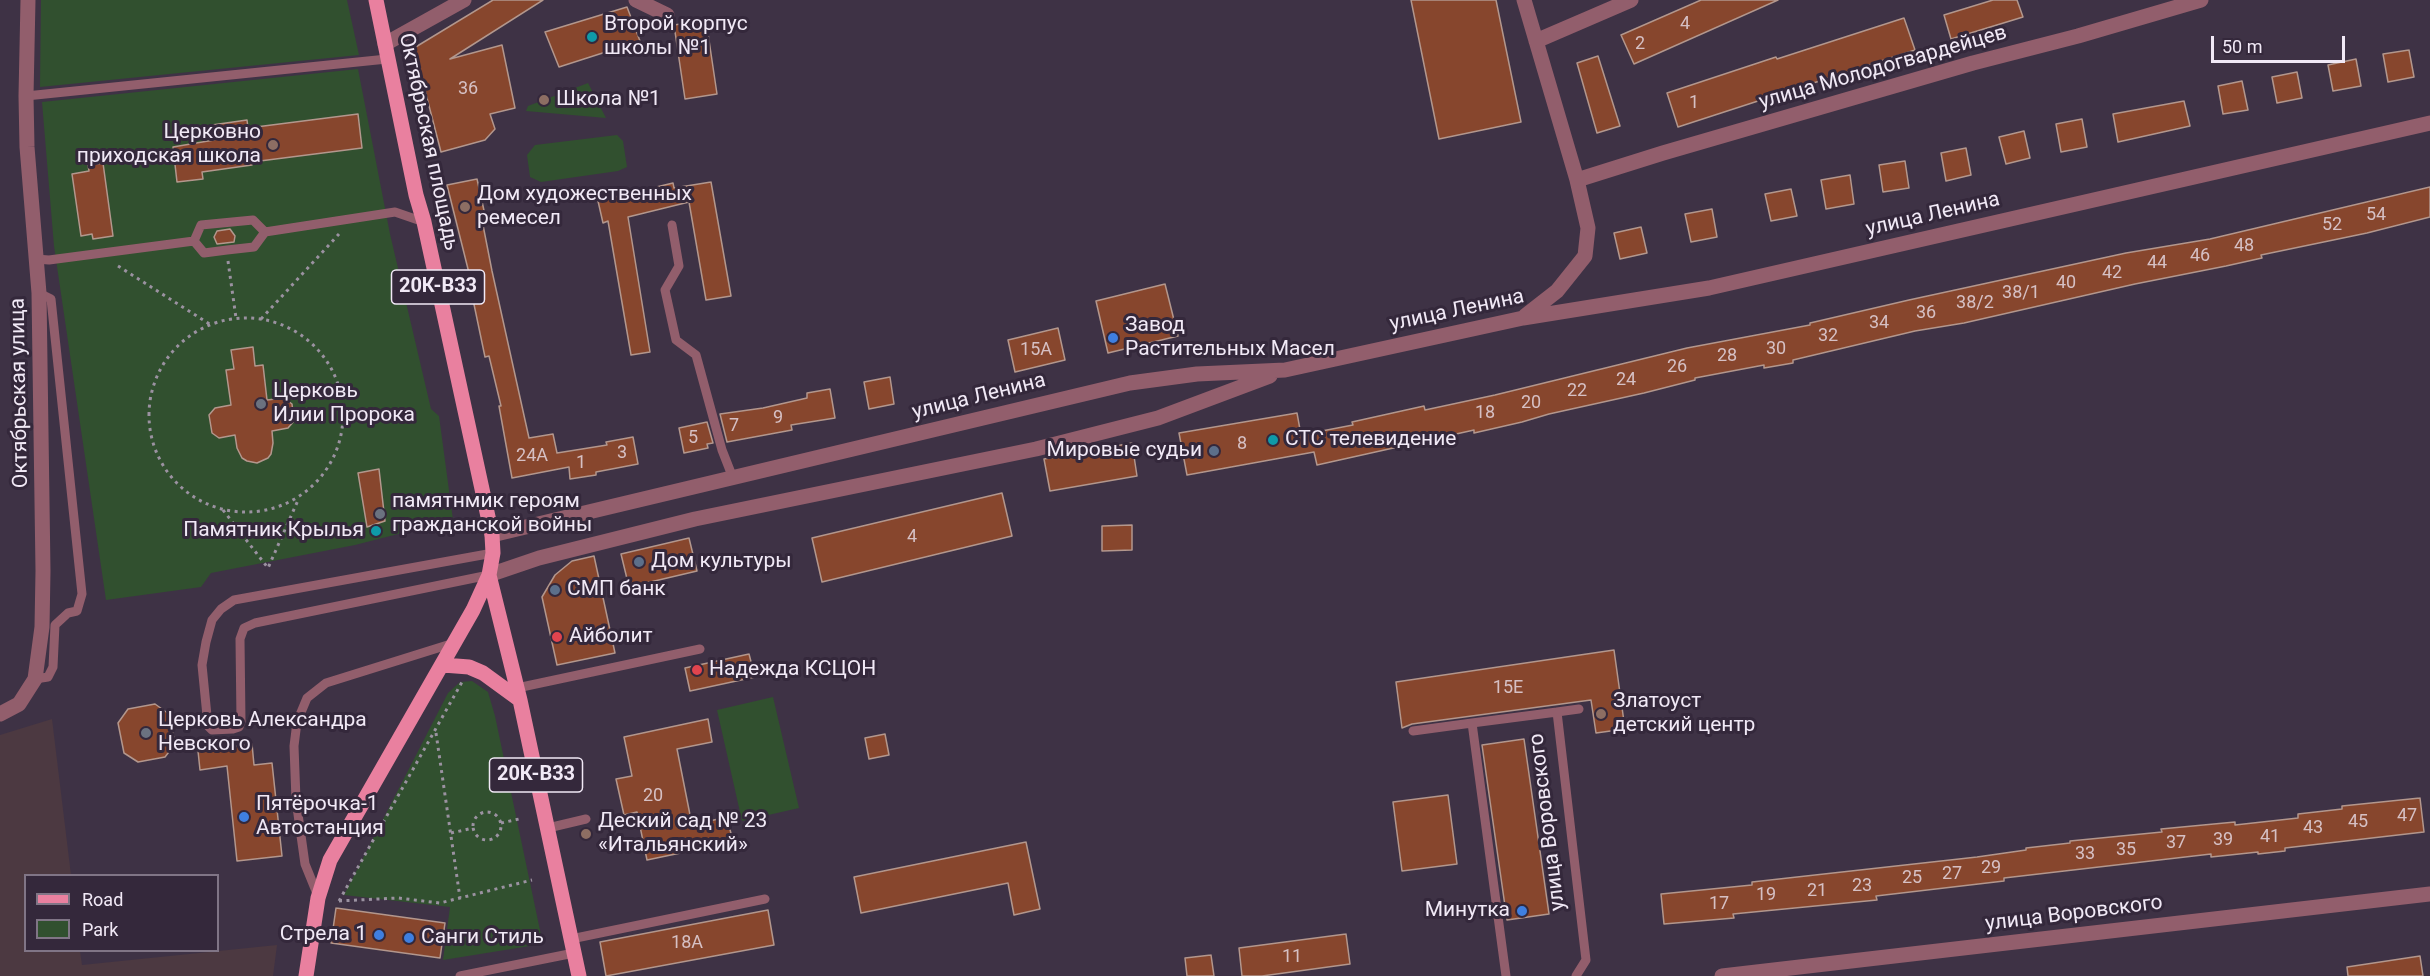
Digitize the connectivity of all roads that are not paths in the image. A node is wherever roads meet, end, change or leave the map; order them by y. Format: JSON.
{"nodes":[{"id":1,"x":28,"y":0,"type":"edge"},
{"id":2,"x":376,"y":0,"type":"edge"},
{"id":3,"x":464,"y":0,"type":"edge"},
{"id":4,"x":636,"y":0,"type":"edge"},
{"id":5,"x":1524,"y":0,"type":"edge"},
{"id":6,"x":1631,"y":0,"type":"edge"},
{"id":7,"x":2201,"y":0,"type":"edge"},
{"id":8,"x":667,"y":15,"type":"dead end"},
{"id":9,"x":1536,"y":41,"type":"junction"},
{"id":10,"x":386,"y":51,"type":"junction"},
{"id":11,"x":26,"y":96,"type":"junction"},
{"id":12,"x":2430,"y":123,"type":"edge"},
{"id":13,"x":1577,"y":180,"type":"junction"},
{"id":14,"x":424,"y":222,"type":"junction"},
{"id":15,"x":672,"y":225,"type":"dead end"},
{"id":16,"x":266,"y":231,"type":"junction"},
{"id":17,"x":194,"y":241,"type":"junction"},
{"id":18,"x":36,"y":259,"type":"junction"},
{"id":19,"x":39,"y":293,"type":"junction"},
{"id":20,"x":1522,"y":318,"type":"junction"},
{"id":21,"x":1285,"y":370,"type":"junction"},
{"id":22,"x":733,"y":478,"type":"junction"},
{"id":23,"x":492,"y":535,"type":"junction"},
{"id":24,"x":493,"y":553,"type":"junction"},
{"id":25,"x":489,"y":575,"type":"junction"},
{"id":26,"x":455,"y":643,"type":"junction"},
{"id":27,"x":700,"y":649,"type":"dead end"},
{"id":28,"x":443,"y":665,"type":"junction"},
{"id":29,"x":35,"y":679,"type":"junction"},
{"id":30,"x":518,"y":694,"type":"junction"},
{"id":31,"x":1579,"y":709,"type":"dead end"},
{"id":32,"x":1557,"y":712,"type":"junction"},
{"id":33,"x":0,"y":714,"type":"edge"},
{"id":34,"x":1472,"y":723,"type":"junction"},
{"id":35,"x":1413,"y":731,"type":"dead end"},
{"id":36,"x":586,"y":819,"type":"dead end"},
{"id":37,"x":548,"y":828,"type":"junction"},
{"id":38,"x":2430,"y":894,"type":"edge"},
{"id":39,"x":318,"y":898,"type":"junction"},
{"id":40,"x":765,"y":899,"type":"dead end"},
{"id":41,"x":573,"y":946,"type":"junction"},
{"id":42,"x":306,"y":976,"type":"edge"},
{"id":43,"x":460,"y":976,"type":"edge"},
{"id":44,"x":579,"y":976,"type":"edge"},
{"id":45,"x":1506,"y":976,"type":"edge"},
{"id":46,"x":1576,"y":976,"type":"edge"},
{"id":47,"x":1722,"y":976,"type":"edge"}],
"edges":[{"from":1,"to":11,"type":"street","name":"Октябрьская улица"},
{"from":2,"to":10,"type":"main road","name":"Октябрьская площадь","number":"20К-В33"},
{"from":3,"to":10,"type":"street"},
{"from":4,"to":8,"type":"street"},
{"from":5,"to":9,"type":"street"},
{"from":6,"to":9,"type":"street"},
{"from":7,"to":13,"type":"street","name":"улица Молодогвардейцев"},
{"from":9,"to":13,"type":"street"},
{"from":10,"to":11,"type":"lane"},
{"from":10,"to":14,"type":"main road","name":"Октябрьская площадь","number":"20К-В33"},
{"from":11,"to":18,"type":"street","name":"Октябрьская улица"},
{"from":12,"to":20,"type":"street","name":"улица Ленина"},
{"from":13,"to":20,"type":"street"},
{"from":14,"to":16,"type":"lane"},
{"from":14,"to":23,"type":"main road","name":"Октябрьская площадь","number":"20К-В33"},
{"from":15,"to":22,"type":"lane"},
{"from":16,"to":17,"type":"lane"},
{"from":16,"to":17,"type":"lane"},
{"from":17,"to":18,"type":"lane"},
{"from":18,"to":19,"type":"street","name":"Октябрьская улица"},
{"from":19,"to":29,"type":"street","name":"Октябрьская улица"},
{"from":19,"to":29,"type":"lane"},
{"from":20,"to":21,"type":"street","name":"улица Ленина"},
{"from":21,"to":22,"type":"street","name":"улица Ленина"},
{"from":21,"to":25,"type":"street"},
{"from":22,"to":23,"type":"street","name":"улица Ленина"},
{"from":23,"to":24,"type":"main road","name":"Октябрьская площадь","number":"20К-В33"},
{"from":24,"to":25,"type":"main road","name":"Октябрьская площадь","number":"20К-В33"},
{"from":24,"to":25,"type":"lane"},
{"from":25,"to":26,"type":"main road","name":"Октябрьская площадь","number":"20К-В33"},
{"from":25,"to":30,"type":"main road","name":"Октябрьская площадь","number":"20К-В33"},
{"from":26,"to":28,"type":"main road","name":"Октябрьская площадь","number":"20К-В33"},
{"from":26,"to":39,"type":"lane"},
{"from":27,"to":30,"type":"lane"},
{"from":28,"to":30,"type":"main road"},
{"from":28,"to":39,"type":"main road","name":"Октябрьская площадь","number":"20К-В33"},
{"from":29,"to":33,"type":"street"},
{"from":30,"to":37,"type":"main road","name":"Октябрьская площадь","number":"20К-В33"},
{"from":31,"to":32,"type":"lane"},
{"from":32,"to":34,"type":"lane","name":"улица Воровского"},
{"from":32,"to":46,"type":"lane","name":"улица Воровского"},
{"from":34,"to":35,"type":"lane","name":"улица Воровского"},
{"from":34,"to":45,"type":"lane"},
{"from":36,"to":37,"type":"lane"},
{"from":37,"to":41,"type":"main road","name":"Октябрьская площадь","number":"20К-В33"},
{"from":38,"to":47,"type":"street","name":"улица Воровского"},
{"from":39,"to":42,"type":"main road","name":"Октябрьская площадь","number":"20К-В33"},
{"from":40,"to":41,"type":"lane"},
{"from":41,"to":43,"type":"lane"},
{"from":41,"to":44,"type":"main road","name":"Октябрьская площадь","number":"20К-В33"}]}
